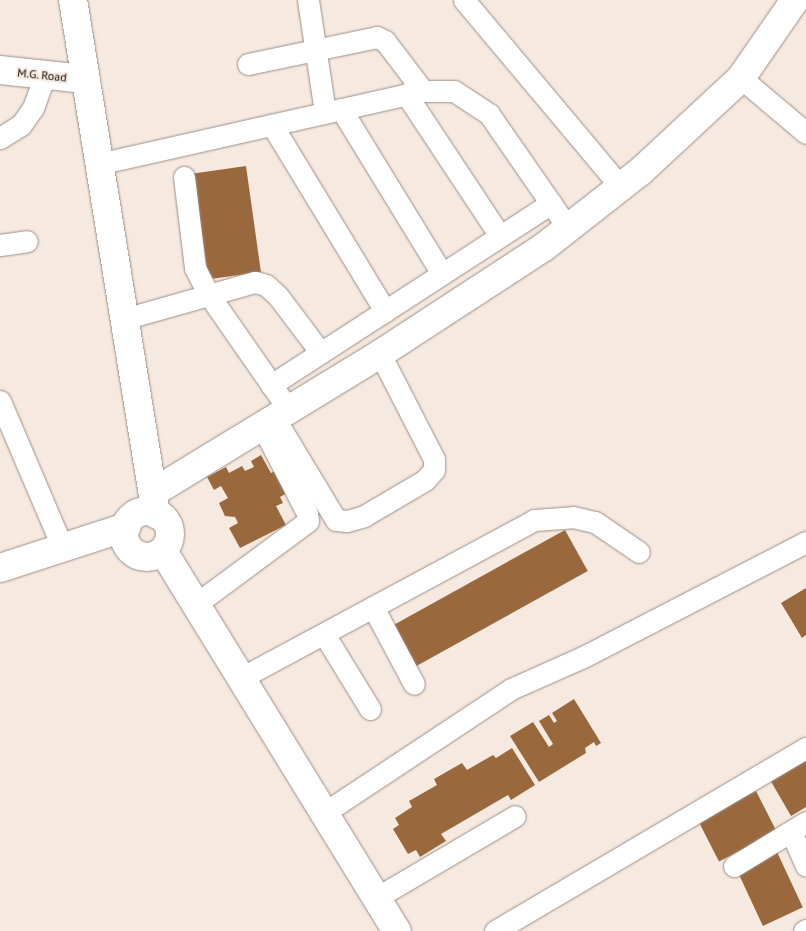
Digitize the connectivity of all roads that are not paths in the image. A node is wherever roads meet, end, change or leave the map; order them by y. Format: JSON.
{"nodes":[{"id":1,"x":73,"y":0,"type":"edge"},
{"id":2,"x":308,"y":0,"type":"edge"},
{"id":3,"x":464,"y":0,"type":"edge"},
{"id":4,"x":795,"y":0,"type":"edge"},
{"id":5,"x":315,"y":48,"type":"junction"},
{"id":6,"x":248,"y":64,"type":"dead end"},
{"id":7,"x":0,"y":70,"type":"edge"},
{"id":8,"x":45,"y":75,"type":"junction"},
{"id":9,"x":741,"y":78,"type":"junction"},
{"id":10,"x":84,"y":79,"type":"junction"},
{"id":11,"x":415,"y":93,"type":"junction"},
{"id":12,"x":333,"y":111,"type":"junction"},
{"id":13,"x":272,"y":125,"type":"junction"},
{"id":14,"x":806,"y":133,"type":"edge"},
{"id":15,"x":0,"y":138,"type":"edge"},
{"id":16,"x":98,"y":164,"type":"junction"},
{"id":17,"x":184,"y":177,"type":"dead end"},
{"id":18,"x":621,"y":187,"type":"junction"},
{"id":19,"x":551,"y":203,"type":"junction"},
{"id":20,"x":568,"y":228,"type":"junction"},
{"id":21,"x":500,"y":236,"type":"junction"},
{"id":22,"x":27,"y":241,"type":"dead end"},
{"id":23,"x":0,"y":245,"type":"edge"},
{"id":24,"x":442,"y":274,"type":"junction"},
{"id":25,"x":209,"y":295,"type":"junction"},
{"id":26,"x":385,"y":311,"type":"junction"},
{"id":27,"x":124,"y":320,"type":"junction"},
{"id":28,"x":321,"y":353,"type":"junction"},
{"id":29,"x":380,"y":354,"type":"junction"},
{"id":30,"x":271,"y":385,"type":"junction"},
{"id":31,"x":0,"y":401,"type":"edge"},
{"id":32,"x":275,"y":418,"type":"junction"},
{"id":33,"x":155,"y":503,"type":"junction"},
{"id":34,"x":126,"y":527,"type":"junction"},
{"id":35,"x":806,"y":542,"type":"edge"},
{"id":36,"x":63,"y":549,"type":"junction"},
{"id":37,"x":163,"y":551,"type":"junction"},
{"id":38,"x":639,"y":552,"type":"dead end"},
{"id":39,"x":0,"y":568,"type":"edge"},
{"id":40,"x":196,"y":604,"type":"junction"},
{"id":41,"x":373,"y":607,"type":"junction"},
{"id":42,"x":324,"y":634,"type":"junction"},
{"id":43,"x":241,"y":678,"type":"junction"},
{"id":44,"x":414,"y":684,"type":"dead end"},
{"id":45,"x":370,"y":709,"type":"dead end"},
{"id":46,"x":806,"y":748,"type":"edge"},
{"id":47,"x":324,"y":813,"type":"junction"},
{"id":48,"x":515,"y":816,"type":"dead end"},
{"id":49,"x":798,"y":827,"type":"edge"},
{"id":50,"x":734,"y":866,"type":"dead end"},
{"id":51,"x":806,"y":866,"type":"edge"},
{"id":52,"x":376,"y":898,"type":"junction"},
{"id":53,"x":397,"y":931,"type":"edge"},
{"id":54,"x":495,"y":931,"type":"edge"}],
"edges":[{"from":1,"to":10,"type":"main road"},
{"from":2,"to":5,"type":"street"},
{"from":3,"to":18,"type":"street"},
{"from":4,"to":9,"type":"main road"},
{"from":5,"to":6,"type":"street"},
{"from":5,"to":11,"type":"street"},
{"from":5,"to":12,"type":"street"},
{"from":7,"to":8,"type":"main road","name":"M.G. Road"},
{"from":8,"to":10,"type":"main road","name":"M.G. Road"},
{"from":8,"to":15,"type":"street"},
{"from":9,"to":14,"type":"street"},
{"from":9,"to":18,"type":"main road"},
{"from":10,"to":16,"type":"main road"},
{"from":11,"to":12,"type":"street"},
{"from":11,"to":19,"type":"street"},
{"from":11,"to":21,"type":"street"},
{"from":12,"to":13,"type":"street"},
{"from":12,"to":24,"type":"street"},
{"from":13,"to":16,"type":"street"},
{"from":13,"to":26,"type":"street"},
{"from":16,"to":27,"type":"main road"},
{"from":17,"to":25,"type":"street"},
{"from":18,"to":20,"type":"main road"},
{"from":19,"to":20,"type":"street"},
{"from":19,"to":21,"type":"street"},
{"from":20,"to":29,"type":"main road"},
{"from":21,"to":24,"type":"street"},
{"from":22,"to":23,"type":"street"},
{"from":24,"to":26,"type":"street"},
{"from":25,"to":27,"type":"street"},
{"from":25,"to":28,"type":"street"},
{"from":25,"to":30,"type":"street"},
{"from":26,"to":28,"type":"street"},
{"from":27,"to":33,"type":"main road"},
{"from":28,"to":30,"type":"street"},
{"from":29,"to":32,"type":"main road"},
{"from":29,"to":32,"type":"street"},
{"from":30,"to":32,"type":"street"},
{"from":31,"to":36,"type":"street"},
{"from":32,"to":33,"type":"main road"},
{"from":32,"to":40,"type":"street"},
{"from":33,"to":34,"type":"main road"},
{"from":33,"to":37,"type":"main road"},
{"from":34,"to":36,"type":"main road"},
{"from":34,"to":37,"type":"main road"},
{"from":35,"to":47,"type":"street"},
{"from":36,"to":39,"type":"main road"},
{"from":37,"to":40,"type":"main road"},
{"from":38,"to":41,"type":"street"},
{"from":40,"to":43,"type":"main road"},
{"from":41,"to":42,"type":"street"},
{"from":41,"to":44,"type":"street"},
{"from":42,"to":43,"type":"street"},
{"from":42,"to":45,"type":"street"},
{"from":43,"to":47,"type":"main road"},
{"from":46,"to":54,"type":"street"},
{"from":47,"to":52,"type":"main road"},
{"from":48,"to":52,"type":"street"},
{"from":49,"to":50,"type":"street"},
{"from":49,"to":51,"type":"street"},
{"from":52,"to":53,"type":"main road"}]}
